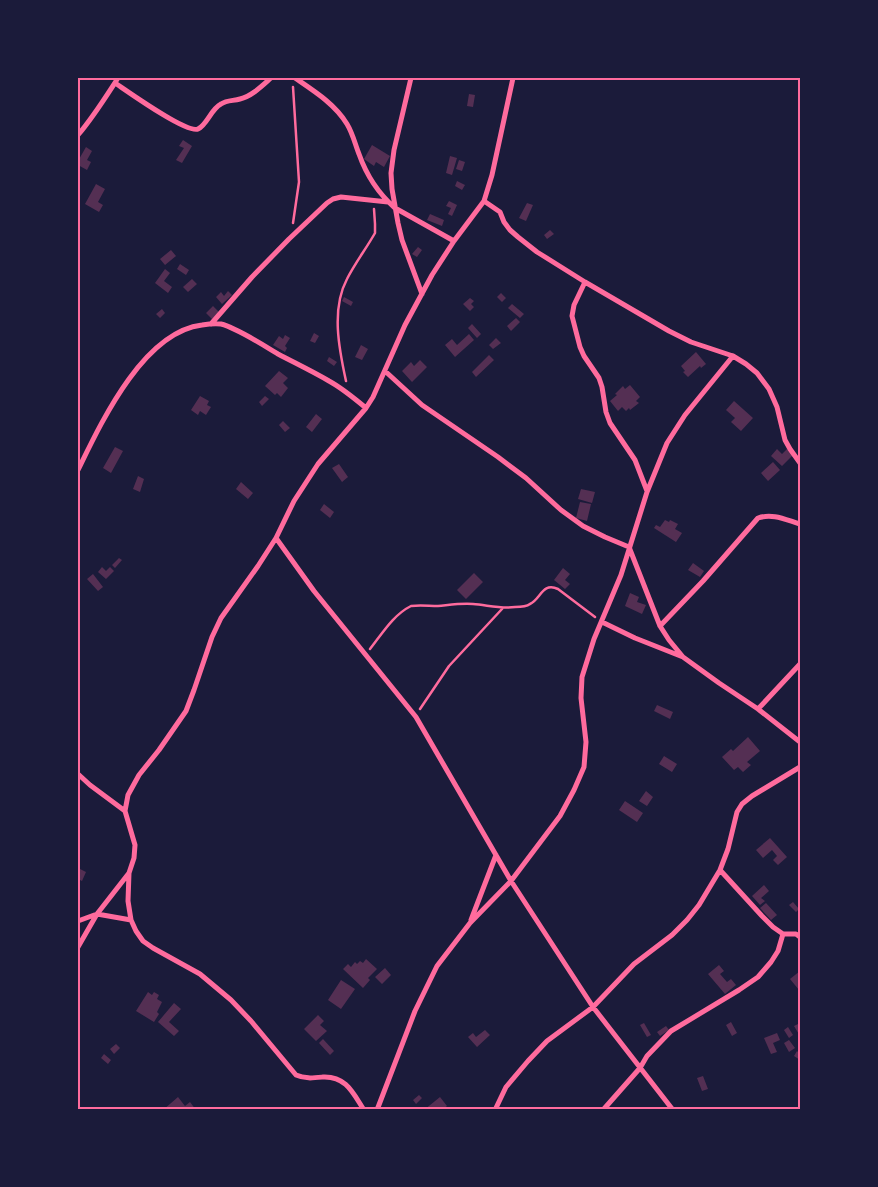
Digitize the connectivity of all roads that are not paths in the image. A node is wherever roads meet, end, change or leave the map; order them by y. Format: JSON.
{"nodes":[{"id":1,"x":118,"y":78,"type":"edge"},
{"id":2,"x":271,"y":78,"type":"edge"},
{"id":3,"x":295,"y":78,"type":"edge"},
{"id":4,"x":411,"y":78,"type":"edge"},
{"id":5,"x":512,"y":78,"type":"edge"},
{"id":6,"x":115,"y":83,"type":"junction"},
{"id":7,"x":78,"y":135,"type":"edge"},
{"id":8,"x":484,"y":201,"type":"junction"},
{"id":9,"x":388,"y":202,"type":"junction"},
{"id":10,"x":395,"y":208,"type":"junction"},
{"id":11,"x":454,"y":241,"type":"junction"},
{"id":12,"x":586,"y":282,"type":"junction"},
{"id":13,"x":422,"y":294,"type":"junction"},
{"id":14,"x":211,"y":324,"type":"junction"},
{"id":15,"x":733,"y":356,"type":"junction"},
{"id":16,"x":385,"y":371,"type":"junction"},
{"id":17,"x":366,"y":408,"type":"junction"},
{"id":18,"x":800,"y":463,"type":"edge"},
{"id":19,"x":78,"y":470,"type":"edge"},
{"id":20,"x":647,"y":492,"type":"junction"},
{"id":21,"x":800,"y":524,"type":"edge"},
{"id":22,"x":276,"y":538,"type":"junction"},
{"id":23,"x":629,"y":547,"type":"junction"},
{"id":24,"x":602,"y":622,"type":"junction"},
{"id":25,"x":660,"y":626,"type":"junction"},
{"id":26,"x":683,"y":657,"type":"junction"},
{"id":27,"x":800,"y":664,"type":"edge"},
{"id":28,"x":758,"y":709,"type":"junction"},
{"id":29,"x":800,"y":742,"type":"edge"},
{"id":30,"x":800,"y":767,"type":"edge"},
{"id":31,"x":78,"y":774,"type":"edge"},
{"id":32,"x":125,"y":811,"type":"junction"},
{"id":33,"x":496,"y":855,"type":"junction"},
{"id":34,"x":720,"y":870,"type":"junction"},
{"id":35,"x":129,"y":873,"type":"junction"},
{"id":36,"x":512,"y":881,"type":"junction"},
{"id":37,"x":97,"y":914,"type":"junction"},
{"id":38,"x":131,"y":920,"type":"junction"},
{"id":39,"x":78,"y":921,"type":"edge"},
{"id":40,"x":470,"y":924,"type":"junction"},
{"id":41,"x":783,"y":934,"type":"junction"},
{"id":42,"x":800,"y":937,"type":"edge"},
{"id":43,"x":78,"y":947,"type":"edge"},
{"id":44,"x":593,"y":1007,"type":"junction"},
{"id":45,"x":640,"y":1068,"type":"junction"},
{"id":46,"x":364,"y":1110,"type":"edge"},
{"id":47,"x":377,"y":1110,"type":"edge"},
{"id":48,"x":494,"y":1110,"type":"edge"},
{"id":49,"x":603,"y":1110,"type":"edge"},
{"id":50,"x":674,"y":1110,"type":"edge"}],
"edges":[{"from":1,"to":6,"type":"street"},
{"from":2,"to":6,"type":"street"},
{"from":3,"to":9,"type":"street"},
{"from":4,"to":10,"type":"street"},
{"from":5,"to":8,"type":"street"},
{"from":6,"to":7,"type":"street"},
{"from":8,"to":11,"type":"street"},
{"from":8,"to":12,"type":"street"},
{"from":9,"to":10,"type":"street"},
{"from":9,"to":14,"type":"street"},
{"from":10,"to":11,"type":"street"},
{"from":10,"to":13,"type":"street"},
{"from":11,"to":13,"type":"street"},
{"from":12,"to":15,"type":"street"},
{"from":12,"to":20,"type":"street"},
{"from":13,"to":16,"type":"street"},
{"from":14,"to":17,"type":"street"},
{"from":14,"to":19,"type":"street"},
{"from":15,"to":18,"type":"street"},
{"from":15,"to":20,"type":"street"},
{"from":16,"to":17,"type":"street"},
{"from":16,"to":23,"type":"street"},
{"from":17,"to":22,"type":"street"},
{"from":20,"to":23,"type":"street"},
{"from":21,"to":25,"type":"street"},
{"from":22,"to":32,"type":"street"},
{"from":22,"to":33,"type":"street"},
{"from":23,"to":24,"type":"street"},
{"from":23,"to":25,"type":"street"},
{"from":24,"to":26,"type":"street"},
{"from":24,"to":36,"type":"street"},
{"from":25,"to":26,"type":"street"},
{"from":26,"to":28,"type":"street"},
{"from":27,"to":28,"type":"street"},
{"from":28,"to":29,"type":"street"},
{"from":30,"to":34,"type":"street"},
{"from":31,"to":32,"type":"street"},
{"from":32,"to":35,"type":"street"},
{"from":33,"to":36,"type":"street"},
{"from":33,"to":40,"type":"street"},
{"from":34,"to":41,"type":"street"},
{"from":34,"to":44,"type":"street"},
{"from":35,"to":37,"type":"street"},
{"from":35,"to":38,"type":"street"},
{"from":36,"to":40,"type":"street"},
{"from":36,"to":44,"type":"street"},
{"from":37,"to":38,"type":"street"},
{"from":37,"to":39,"type":"street"},
{"from":37,"to":43,"type":"street"},
{"from":38,"to":46,"type":"street"},
{"from":40,"to":47,"type":"street"},
{"from":41,"to":42,"type":"street"},
{"from":41,"to":45,"type":"street"},
{"from":44,"to":45,"type":"street"},
{"from":44,"to":48,"type":"street"},
{"from":45,"to":49,"type":"street"},
{"from":45,"to":50,"type":"street"}]}
